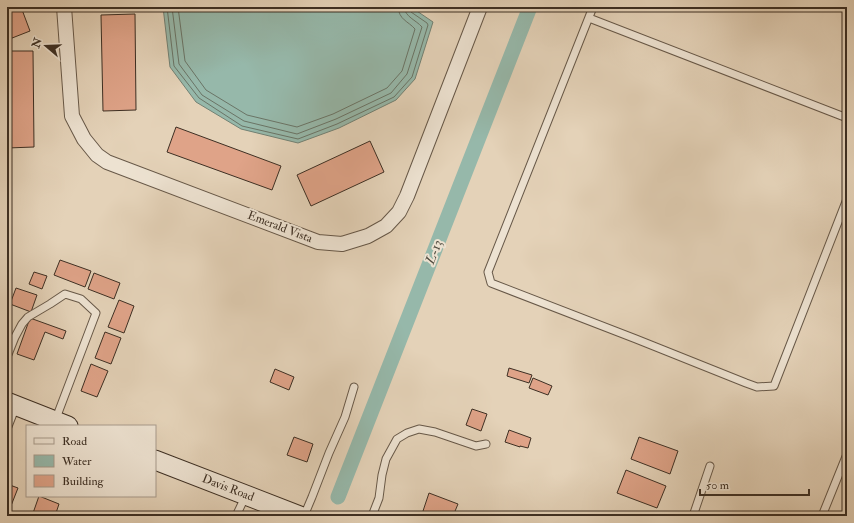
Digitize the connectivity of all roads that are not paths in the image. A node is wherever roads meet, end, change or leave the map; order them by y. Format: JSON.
{"nodes":[{"id":1,"x":64,"y":7,"type":"edge"},
{"id":2,"x":480,"y":7,"type":"edge"},
{"id":3,"x":593,"y":7,"type":"edge"},
{"id":4,"x":588,"y":18,"type":"junction"},
{"id":5,"x":847,"y":118,"type":"edge"},
{"id":6,"x":847,"y":199,"type":"edge"},
{"id":7,"x":7,"y":357,"type":"edge"},
{"id":8,"x":354,"y":387,"type":"dead end"},
{"id":9,"x":12,"y":404,"type":"edge"},
{"id":10,"x":61,"y":424,"type":"edge"},
{"id":11,"x":7,"y":429,"type":"edge"},
{"id":12,"x":486,"y":444,"type":"dead end"},
{"id":13,"x":847,"y":454,"type":"edge"},
{"id":14,"x":156,"y":460,"type":"edge"},
{"id":15,"x":710,"y":466,"type":"dead end"},
{"id":16,"x":246,"y":495,"type":"junction"},
{"id":17,"x":236,"y":516,"type":"edge"},
{"id":18,"x":300,"y":516,"type":"edge"},
{"id":19,"x":304,"y":516,"type":"edge"},
{"id":20,"x":372,"y":516,"type":"edge"},
{"id":21,"x":693,"y":516,"type":"edge"},
{"id":22,"x":822,"y":516,"type":"edge"}],
"edges":[{"from":1,"to":2,"type":"street","name":"Emerald Vista"},
{"from":3,"to":4,"type":"lane"},
{"from":4,"to":5,"type":"lane"},
{"from":4,"to":6,"type":"lane"},
{"from":7,"to":10,"type":"lane"},
{"from":8,"to":19,"type":"lane"},
{"from":9,"to":10,"type":"street"},
{"from":9,"to":11,"type":"lane"},
{"from":12,"to":20,"type":"lane"},
{"from":13,"to":22,"type":"lane"},
{"from":14,"to":16,"type":"street","name":"Davis Road"},
{"from":15,"to":21,"type":"lane"},
{"from":16,"to":17,"type":"lane"},
{"from":16,"to":18,"type":"street","name":"Davis Road"}]}
